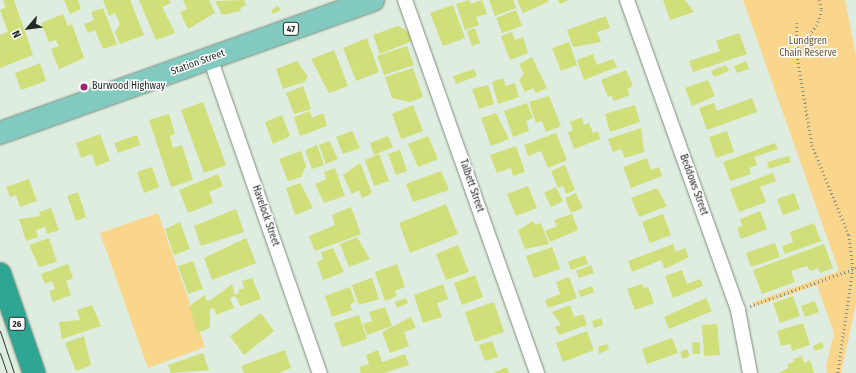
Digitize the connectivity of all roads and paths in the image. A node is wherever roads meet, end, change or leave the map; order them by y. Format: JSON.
{"nodes":[{"id":1,"x":373,"y":0,"type":"edge"},
{"id":2,"x":405,"y":0,"type":"edge"},
{"id":3,"x":626,"y":0,"type":"edge"},
{"id":4,"x":820,"y":0,"type":"edge"},
{"id":5,"x":797,"y":23,"type":"dead end"},
{"id":6,"x":797,"y":55,"type":"junction"},
{"id":7,"x":210,"y":58,"type":"junction"},
{"id":8,"x":0,"y":133,"type":"edge"},
{"id":9,"x":855,"y":268,"type":"edge"},
{"id":10,"x":0,"y":274,"type":"edge"},
{"id":11,"x":738,"y":310,"type":"junction"},
{"id":12,"x":34,"y":373,"type":"edge"},
{"id":13,"x":320,"y":373,"type":"edge"},
{"id":14,"x":537,"y":373,"type":"edge"},
{"id":15,"x":750,"y":373,"type":"edge"},
{"id":16,"x":838,"y":373,"type":"edge"}],
"edges":[{"from":1,"to":7,"type":"main road","name":"Station Street","number":"47"},
{"from":2,"to":14,"type":"street","name":"Talbett Street"},
{"from":3,"to":11,"type":"street","name":"Beddows Street"},
{"from":4,"to":6,"type":"path"},
{"from":5,"to":6,"type":"path"},
{"from":6,"to":9,"type":"path"},
{"from":7,"to":8,"type":"main road","name":"Station Street","number":"47"},
{"from":7,"to":13,"type":"street","name":"Havelock Street"},
{"from":9,"to":11,"type":"path"},
{"from":9,"to":16,"type":"path"},
{"from":10,"to":12,"type":"highway","number":"26"},
{"from":11,"to":15,"type":"street","name":"Beddows Street"}]}
